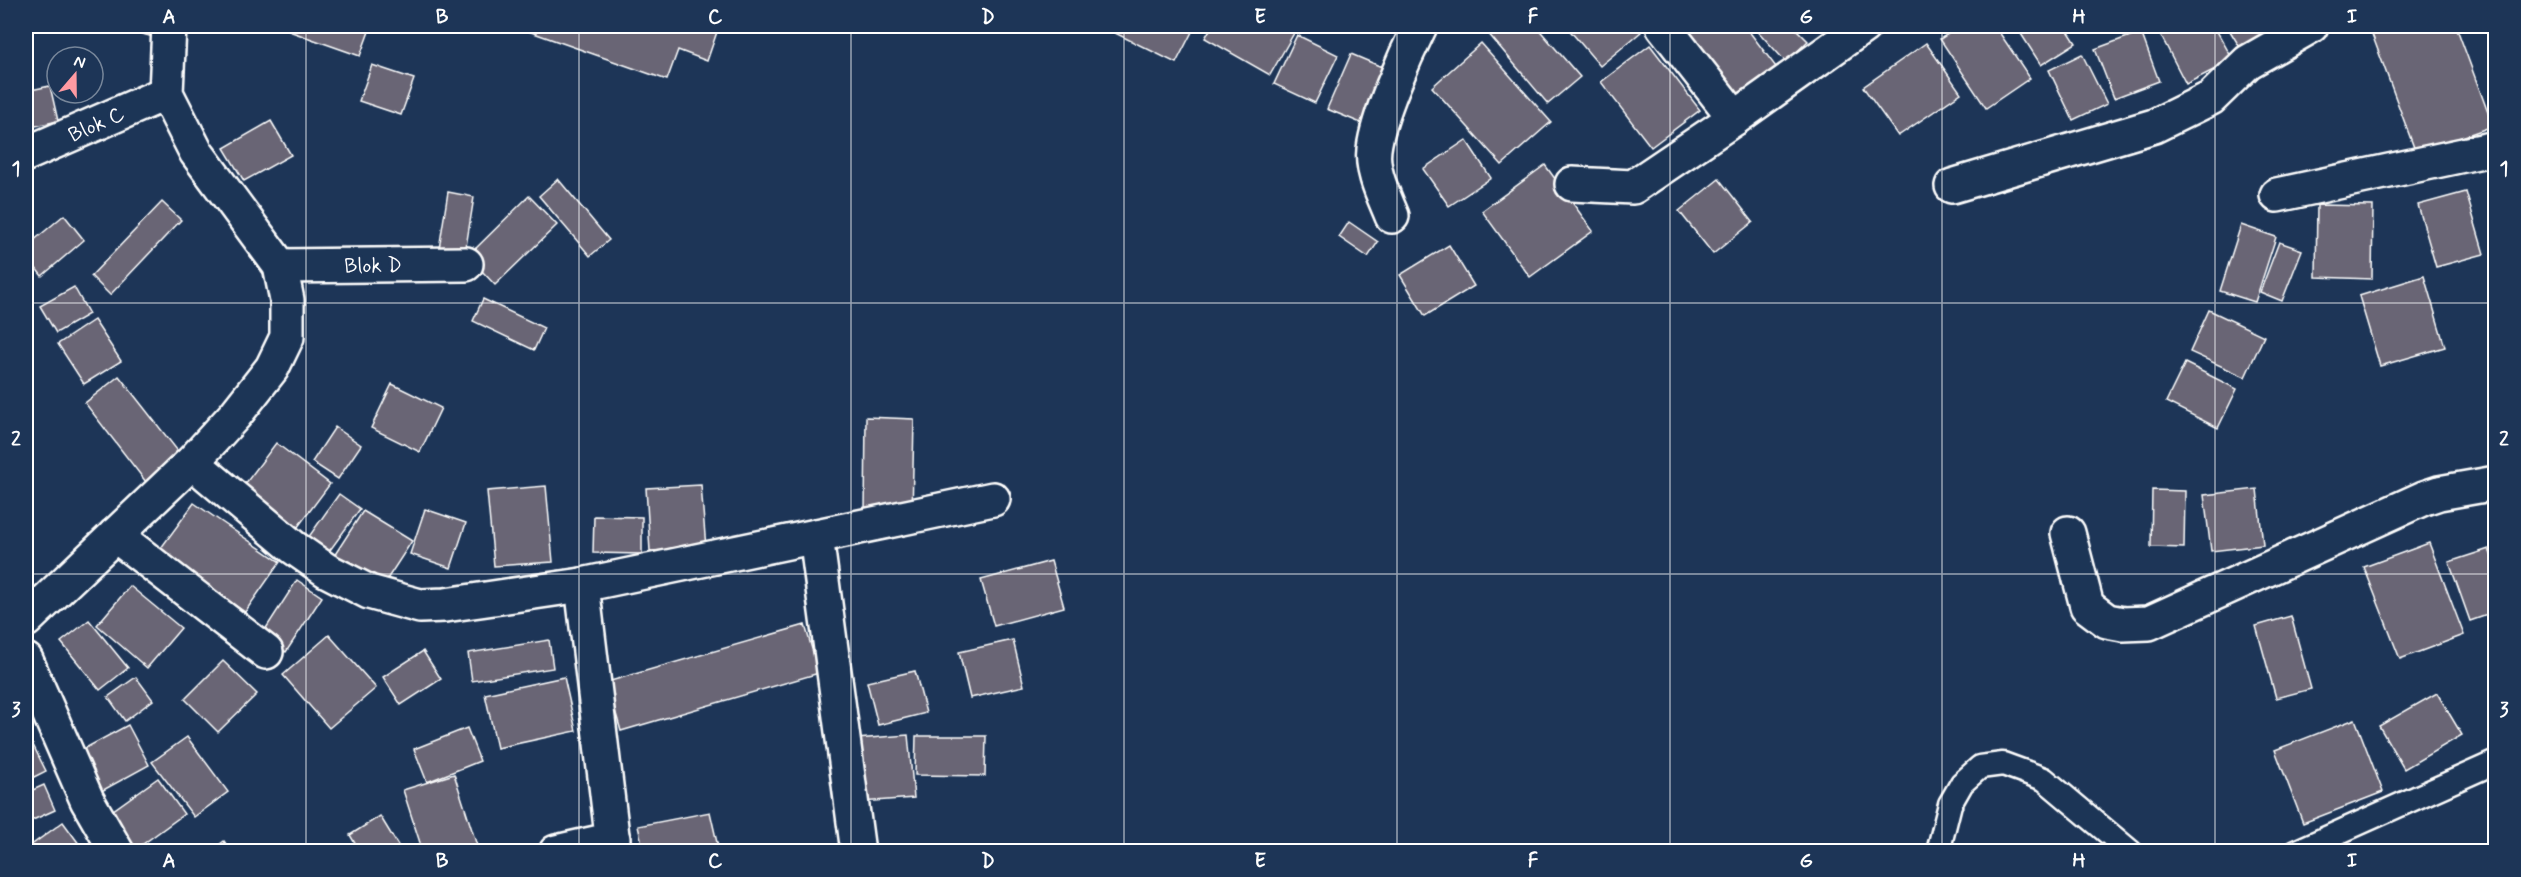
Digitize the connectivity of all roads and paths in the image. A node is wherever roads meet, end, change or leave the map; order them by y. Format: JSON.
{"nodes":[{"id":1,"x":1663,"y":26,"type":"edge"},
{"id":2,"x":1864,"y":26,"type":"edge"},
{"id":3,"x":2311,"y":26,"type":"edge"},
{"id":4,"x":1413,"y":28,"type":"edge"},
{"id":5,"x":168,"y":33,"type":"edge"},
{"id":6,"x":166,"y":93,"type":"junction"},
{"id":7,"x":1735,"y":118,"type":"junction"},
{"id":8,"x":2496,"y":148,"type":"edge"},
{"id":9,"x":26,"y":154,"type":"edge"},
{"id":10,"x":1572,"y":184,"type":"dead end"},
{"id":11,"x":1952,"y":186,"type":"dead end"},
{"id":12,"x":2277,"y":195,"type":"dead end"},
{"id":13,"x":1392,"y":216,"type":"dead end"},
{"id":14,"x":466,"y":264,"type":"dead end"},
{"id":15,"x":280,"y":266,"type":"junction"},
{"id":16,"x":192,"y":462,"type":"junction"},
{"id":17,"x":2496,"y":483,"type":"edge"},
{"id":18,"x":993,"y":499,"type":"dead end"},
{"id":19,"x":2068,"y":532,"type":"dead end"},
{"id":20,"x":115,"y":535,"type":"junction"},
{"id":21,"x":816,"y":536,"type":"junction"},
{"id":22,"x":582,"y":585,"type":"junction"},
{"id":23,"x":26,"y":620,"type":"edge"},
{"id":24,"x":266,"y":652,"type":"dead end"},
{"id":25,"x":26,"y":660,"type":"edge"},
{"id":26,"x":2496,"y":762,"type":"edge"},
{"id":27,"x":613,"y":845,"type":"edge"},
{"id":28,"x":2297,"y":851,"type":"edge"},
{"id":29,"x":117,"y":852,"type":"edge"},
{"id":30,"x":556,"y":852,"type":"edge"},
{"id":31,"x":858,"y":852,"type":"edge"},
{"id":32,"x":1938,"y":852,"type":"edge"},
{"id":33,"x":2131,"y":852,"type":"edge"}],
"edges":[{"from":1,"to":7,"type":"street"},
{"from":2,"to":7,"type":"street"},
{"from":3,"to":11,"type":"street"},
{"from":4,"to":13,"type":"street"},
{"from":5,"to":6,"type":"street"},
{"from":6,"to":9,"type":"street","name":"Blok C"},
{"from":6,"to":15,"type":"street"},
{"from":7,"to":10,"type":"street"},
{"from":8,"to":12,"type":"street"},
{"from":14,"to":15,"type":"street","name":"Blok D"},
{"from":15,"to":16,"type":"street"},
{"from":16,"to":20,"type":"street"},
{"from":16,"to":22,"type":"street"},
{"from":17,"to":19,"type":"street"},
{"from":18,"to":21,"type":"street"},
{"from":20,"to":23,"type":"street"},
{"from":20,"to":24,"type":"street"},
{"from":21,"to":22,"type":"street"},
{"from":21,"to":31,"type":"street"},
{"from":22,"to":27,"type":"street"},
{"from":25,"to":29,"type":"street"},
{"from":26,"to":28,"type":"lane"},
{"from":27,"to":30,"type":"street"},
{"from":32,"to":33,"type":"lane"}]}
